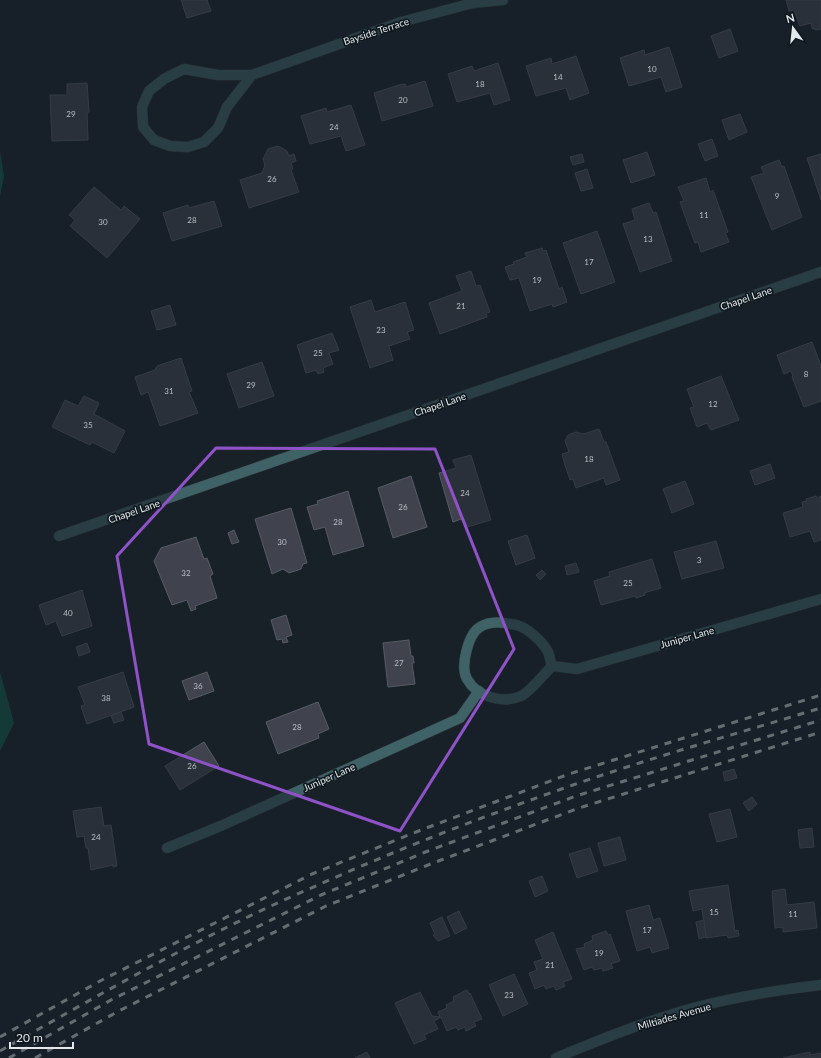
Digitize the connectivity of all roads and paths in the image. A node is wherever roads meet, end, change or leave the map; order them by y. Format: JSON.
{"nodes":[{"id":1,"x":503,"y":0,"type":"edge"},
{"id":2,"x":252,"y":75,"type":"junction"},
{"id":3,"x":821,"y":272,"type":"edge"},
{"id":4,"x":59,"y":536,"type":"dead end"},
{"id":5,"x":821,"y":599,"type":"edge"},
{"id":6,"x":552,"y":666,"type":"junction"},
{"id":7,"x":478,"y":691,"type":"junction"},
{"id":8,"x":168,"y":848,"type":"dead end"},
{"id":9,"x":821,"y":986,"type":"edge"},
{"id":10,"x":556,"y":1058,"type":"edge"}],
"edges":[{"from":1,"to":2,"type":"street","name":"Bayside Terrace"},
{"from":2,"to":2,"type":"street","name":"Bayside Terrace"},
{"from":3,"to":4,"type":"street","name":"Chapel Lane"},
{"from":5,"to":6,"type":"street","name":"Juniper Lane"},
{"from":6,"to":7,"type":"street"},
{"from":6,"to":7,"type":"street"},
{"from":7,"to":8,"type":"street","name":"Juniper Lane"},
{"from":9,"to":10,"type":"street","name":"Miltiades Avenue"}]}
